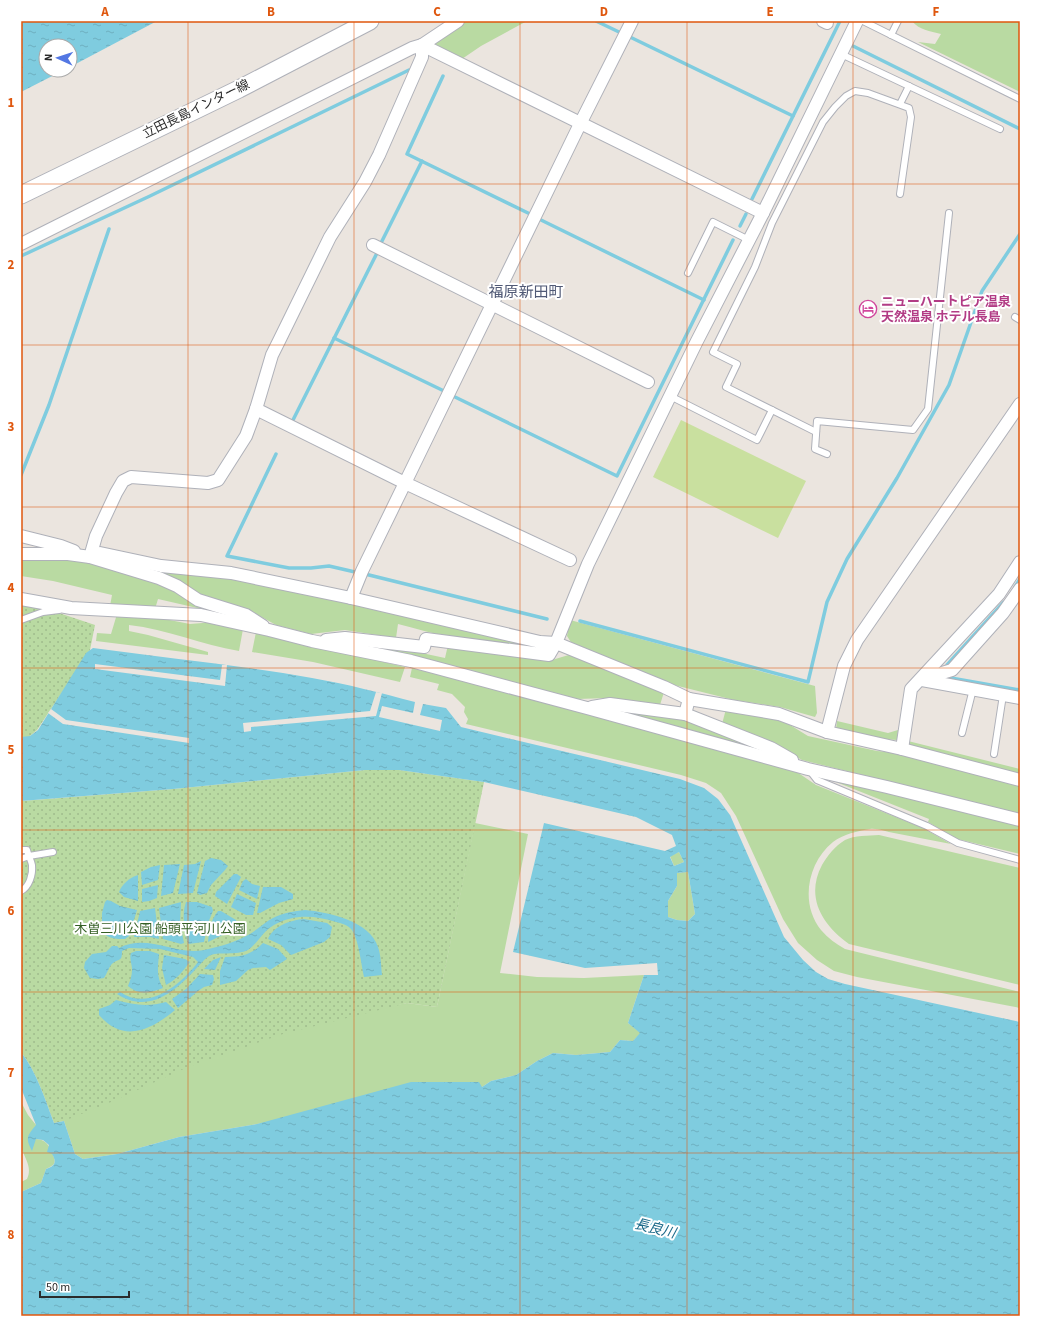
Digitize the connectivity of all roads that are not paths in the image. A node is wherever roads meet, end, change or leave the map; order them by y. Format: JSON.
{"nodes":[{"id":1,"x":370,"y":21,"type":"edge"},
{"id":2,"x":458,"y":21,"type":"edge"},
{"id":3,"x":632,"y":21,"type":"edge"},
{"id":4,"x":857,"y":21,"type":"edge"},
{"id":5,"x":863,"y":21,"type":"edge"},
{"id":6,"x":898,"y":21,"type":"edge"},
{"id":7,"x":891,"y":35,"type":"junction"},
{"id":8,"x":422,"y":45,"type":"junction"},
{"id":9,"x":841,"y":54,"type":"junction"},
{"id":10,"x":909,"y":86,"type":"junction"},
{"id":11,"x":1020,"y":99,"type":"edge"},
{"id":12,"x":900,"y":104,"type":"junction"},
{"id":13,"x":580,"y":124,"type":"junction"},
{"id":14,"x":1000,"y":129,"type":"dead end"},
{"id":15,"x":900,"y":194,"type":"dead end"},
{"id":16,"x":21,"y":195,"type":"edge"},
{"id":17,"x":949,"y":213,"type":"dead end"},
{"id":18,"x":763,"y":214,"type":"junction"},
{"id":19,"x":749,"y":240,"type":"junction"},
{"id":20,"x":21,"y":244,"type":"edge"},
{"id":21,"x":373,"y":245,"type":"dead end"},
{"id":22,"x":688,"y":273,"type":"dead end"},
{"id":23,"x":492,"y":305,"type":"junction"},
{"id":24,"x":648,"y":382,"type":"dead end"},
{"id":25,"x":670,"y":396,"type":"junction"},
{"id":26,"x":1020,"y":404,"type":"edge"},
{"id":27,"x":256,"y":409,"type":"junction"},
{"id":28,"x":772,"y":410,"type":"junction"},
{"id":29,"x":816,"y":432,"type":"junction"},
{"id":30,"x":826,"y":454,"type":"dead end"},
{"id":31,"x":405,"y":483,"type":"junction"},
{"id":32,"x":21,"y":536,"type":"edge"},
{"id":33,"x":21,"y":554,"type":"edge"},
{"id":34,"x":90,"y":556,"type":"junction"},
{"id":35,"x":570,"y":560,"type":"dead end"},
{"id":36,"x":1020,"y":562,"type":"edge"},
{"id":37,"x":1020,"y":589,"type":"edge"},
{"id":38,"x":351,"y":598,"type":"junction"},
{"id":39,"x":21,"y":599,"type":"edge"},
{"id":40,"x":71,"y":608,"type":"junction"},
{"id":41,"x":21,"y":620,"type":"edge"},
{"id":42,"x":269,"y":630,"type":"junction"},
{"id":43,"x":312,"y":641,"type":"junction"},
{"id":44,"x":556,"y":643,"type":"junction"},
{"id":45,"x":921,"y":680,"type":"junction"},
{"id":46,"x":973,"y":689,"type":"junction"},
{"id":47,"x":1003,"y":695,"type":"junction"},
{"id":48,"x":1020,"y":698,"type":"edge"},
{"id":49,"x":688,"y":699,"type":"junction"},
{"id":50,"x":587,"y":708,"type":"junction"},
{"id":51,"x":685,"y":714,"type":"junction"},
{"id":52,"x":827,"y":732,"type":"junction"},
{"id":53,"x":962,"y":733,"type":"dead end"},
{"id":54,"x":902,"y":749,"type":"junction"},
{"id":55,"x":994,"y":754,"type":"dead end"},
{"id":56,"x":808,"y":769,"type":"junction"},
{"id":57,"x":1020,"y":780,"type":"edge"},
{"id":58,"x":1020,"y":820,"type":"edge"},
{"id":59,"x":21,"y":850,"type":"edge"},
{"id":60,"x":53,"y":852,"type":"dead end"},
{"id":61,"x":29,"y":856,"type":"junction"},
{"id":62,"x":21,"y":859,"type":"edge"},
{"id":63,"x":1020,"y":860,"type":"edge"},
{"id":64,"x":21,"y":891,"type":"edge"}],
"edges":[{"from":1,"to":16,"type":"main road","name":"立田長島インター線"},
{"from":2,"to":8,"type":"street"},
{"from":3,"to":13,"type":"street"},
{"from":4,"to":9,"type":"street"},
{"from":5,"to":7,"type":"lane"},
{"from":6,"to":7,"type":"lane"},
{"from":7,"to":11,"type":"lane"},
{"from":8,"to":13,"type":"street"},
{"from":8,"to":20,"type":"street"},
{"from":8,"to":27,"type":"street"},
{"from":9,"to":10,"type":"lane"},
{"from":9,"to":18,"type":"street"},
{"from":10,"to":12,"type":"lane"},
{"from":10,"to":14,"type":"lane"},
{"from":12,"to":15,"type":"lane"},
{"from":12,"to":28,"type":"lane"},
{"from":13,"to":18,"type":"street"},
{"from":13,"to":23,"type":"street"},
{"from":17,"to":29,"type":"lane"},
{"from":18,"to":19,"type":"street"},
{"from":19,"to":22,"type":"lane"},
{"from":19,"to":25,"type":"street"},
{"from":21,"to":23,"type":"street"},
{"from":23,"to":24,"type":"street"},
{"from":23,"to":31,"type":"street"},
{"from":25,"to":28,"type":"lane"},
{"from":25,"to":44,"type":"street"},
{"from":26,"to":52,"type":"street"},
{"from":27,"to":31,"type":"street"},
{"from":27,"to":34,"type":"street"},
{"from":28,"to":29,"type":"lane"},
{"from":29,"to":30,"type":"lane"},
{"from":31,"to":35,"type":"street"},
{"from":31,"to":38,"type":"street"},
{"from":32,"to":34,"type":"street"},
{"from":33,"to":34,"type":"street"},
{"from":34,"to":38,"type":"street"},
{"from":34,"to":42,"type":"street"},
{"from":36,"to":45,"type":"street"},
{"from":37,"to":45,"type":"street"},
{"from":38,"to":44,"type":"street"},
{"from":39,"to":40,"type":"street"},
{"from":40,"to":41,"type":"lane"},
{"from":40,"to":42,"type":"street"},
{"from":42,"to":43,"type":"street"},
{"from":43,"to":44,"type":"street"},
{"from":43,"to":50,"type":"street"},
{"from":44,"to":49,"type":"street"},
{"from":45,"to":46,"type":"street"},
{"from":45,"to":54,"type":"street"},
{"from":46,"to":47,"type":"street"},
{"from":46,"to":53,"type":"lane"},
{"from":47,"to":48,"type":"street"},
{"from":47,"to":55,"type":"lane"},
{"from":49,"to":51,"type":"street"},
{"from":49,"to":52,"type":"street"},
{"from":50,"to":51,"type":"street"},
{"from":50,"to":56,"type":"street"},
{"from":51,"to":56,"type":"street"},
{"from":52,"to":54,"type":"street"},
{"from":54,"to":57,"type":"street"},
{"from":56,"to":58,"type":"street"},
{"from":56,"to":63,"type":"lane"},
{"from":59,"to":61,"type":"lane"},
{"from":60,"to":61,"type":"lane"},
{"from":61,"to":62,"type":"lane"},
{"from":61,"to":64,"type":"lane"}]}
